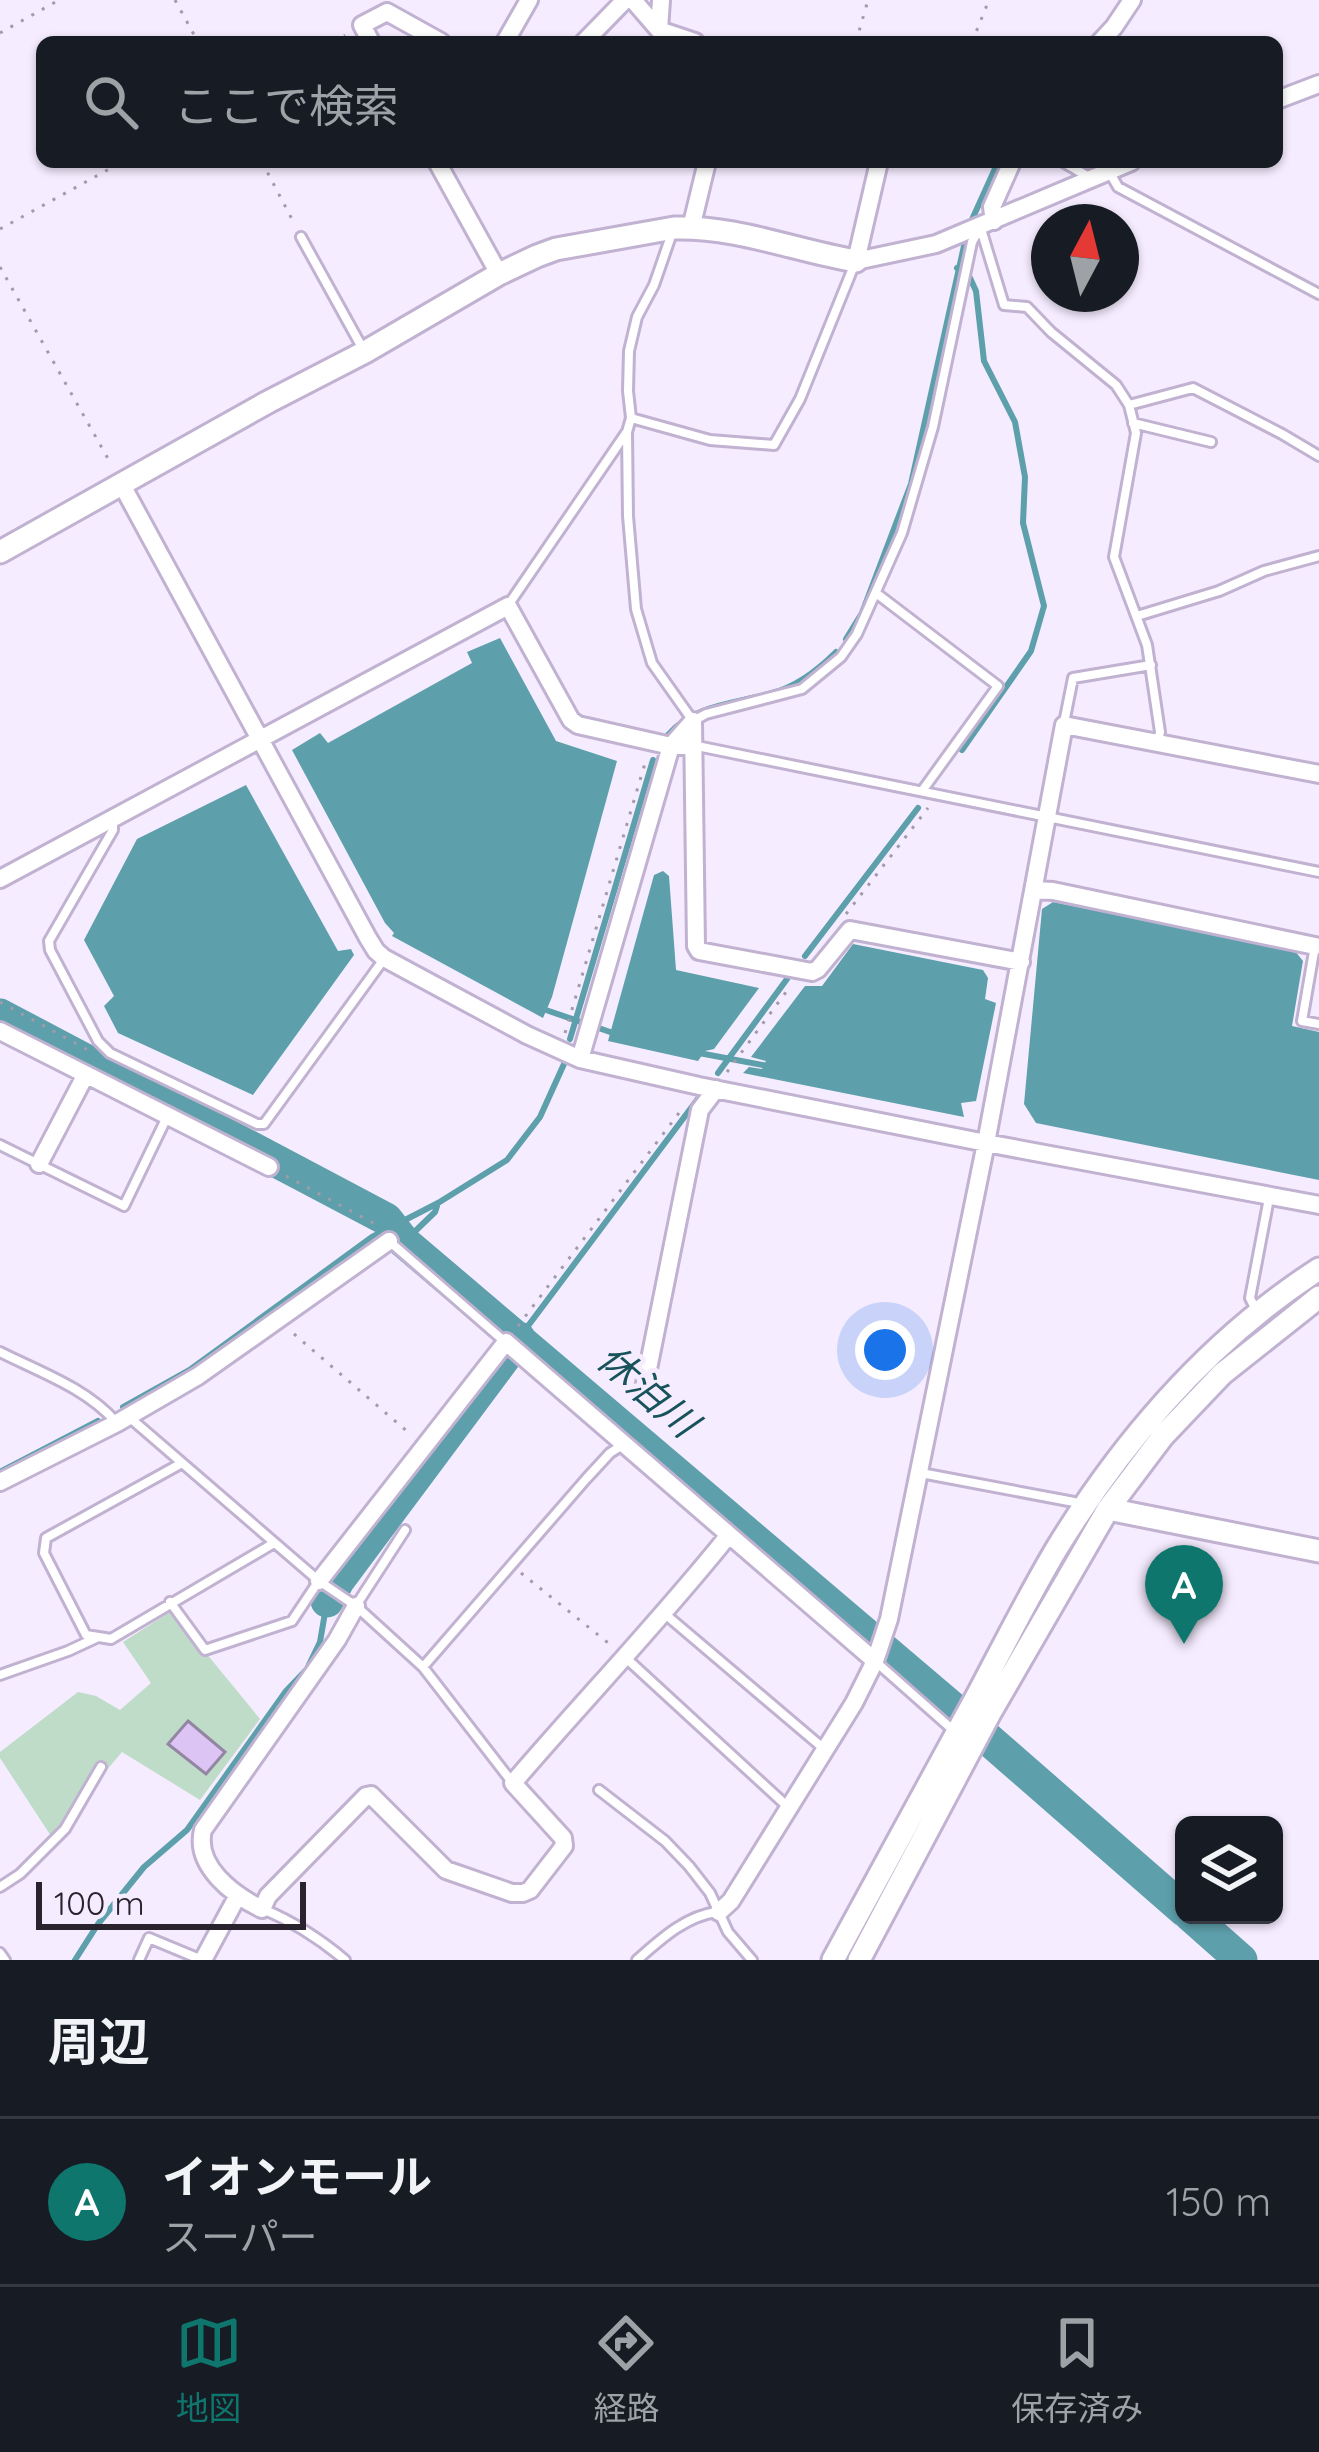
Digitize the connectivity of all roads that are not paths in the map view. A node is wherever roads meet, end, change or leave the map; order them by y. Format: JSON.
{"nodes":[{"id":1,"x":529,"y":0,"type":"edge"},
{"id":2,"x":629,"y":0,"type":"edge"},
{"id":3,"x":661,"y":0,"type":"edge"},
{"id":4,"x":1130,"y":1,"type":"edge"},
{"id":5,"x":659,"y":30,"type":"junction"},
{"id":6,"x":368,"y":36,"type":"edge"},
{"id":7,"x":430,"y":36,"type":"edge"},
{"id":8,"x":508,"y":36,"type":"edge"},
{"id":9,"x":590,"y":36,"type":"edge"},
{"id":10,"x":677,"y":36,"type":"edge"},
{"id":11,"x":1106,"y":36,"type":"edge"},
{"id":12,"x":1319,"y":84,"type":"edge"},
{"id":13,"x":1283,"y":98,"type":"edge"},
{"id":14,"x":440,"y":168,"type":"edge"},
{"id":15,"x":705,"y":168,"type":"edge"},
{"id":16,"x":878,"y":168,"type":"edge"},
{"id":17,"x":1009,"y":168,"type":"edge"},
{"id":18,"x":1073,"y":168,"type":"edge"},
{"id":19,"x":1118,"y":168,"type":"edge"},
{"id":20,"x":1109,"y":172,"type":"junction"},
{"id":21,"x":1090,"y":178,"type":"junction"},
{"id":22,"x":987,"y":224,"type":"junction"},
{"id":23,"x":682,"y":228,"type":"junction"},
{"id":24,"x":301,"y":237,"type":"road end"},
{"id":25,"x":856,"y":261,"type":"junction"},
{"id":26,"x":499,"y":274,"type":"junction"},
{"id":27,"x":1319,"y":294,"type":"edge"},
{"id":28,"x":364,"y":352,"type":"junction"},
{"id":29,"x":1129,"y":405,"type":"junction"},
{"id":30,"x":631,"y":418,"type":"junction"},
{"id":31,"x":1133,"y":423,"type":"junction"},
{"id":32,"x":627,"y":432,"type":"junction"},
{"id":33,"x":1211,"y":442,"type":"dead end"},
{"id":34,"x":1319,"y":456,"type":"edge"},
{"id":35,"x":122,"y":485,"type":"junction"},
{"id":36,"x":0,"y":552,"type":"edge"},
{"id":37,"x":1319,"y":556,"type":"edge"},
{"id":38,"x":876,"y":593,"type":"junction"},
{"id":39,"x":508,"y":606,"type":"junction"},
{"id":40,"x":1137,"y":616,"type":"junction"},
{"id":41,"x":1151,"y":665,"type":"junction"},
{"id":42,"x":693,"y":721,"type":"junction"},
{"id":43,"x":1064,"y":725,"type":"junction"},
{"id":44,"x":263,"y":740,"type":"junction"},
{"id":45,"x":1158,"y":742,"type":"junction"},
{"id":46,"x":671,"y":746,"type":"junction"},
{"id":47,"x":694,"y":746,"type":"junction"},
{"id":48,"x":1319,"y":774,"type":"edge"},
{"id":49,"x":922,"y":791,"type":"junction"},
{"id":50,"x":1047,"y":815,"type":"junction"},
{"id":51,"x":113,"y":820,"type":"junction"},
{"id":52,"x":1319,"y":872,"type":"edge"},
{"id":53,"x":0,"y":879,"type":"edge"},
{"id":54,"x":1034,"y":890,"type":"junction"},
{"id":55,"x":1317,"y":943,"type":"edge"},
{"id":56,"x":384,"y":958,"type":"junction"},
{"id":57,"x":1021,"y":962,"type":"junction"},
{"id":58,"x":1319,"y":1024,"type":"edge"},
{"id":59,"x":1,"y":1033,"type":"edge"},
{"id":60,"x":580,"y":1059,"type":"junction"},
{"id":61,"x":85,"y":1076,"type":"junction"},
{"id":62,"x":707,"y":1087,"type":"junction"},
{"id":63,"x":167,"y":1117,"type":"junction"},
{"id":64,"x":986,"y":1143,"type":"junction"},
{"id":65,"x":0,"y":1145,"type":"edge"},
{"id":66,"x":39,"y":1164,"type":"junction"},
{"id":67,"x":268,"y":1167,"type":"road end"},
{"id":68,"x":1269,"y":1197,"type":"junction"},
{"id":69,"x":1319,"y":1205,"type":"edge"},
{"id":70,"x":389,"y":1241,"type":"joint"},
{"id":71,"x":1319,"y":1269,"type":"edge"},
{"id":72,"x":1319,"y":1297,"type":"edge"},
{"id":73,"x":1258,"y":1313,"type":"junction"},
{"id":74,"x":508,"y":1339,"type":"junction"},
{"id":75,"x":0,"y":1352,"type":"edge"},
{"id":76,"x":643,"y":1394,"type":"dead end"},
{"id":77,"x":123,"y":1419,"type":"junction"},
{"id":78,"x":623,"y":1445,"type":"junction"},
{"id":79,"x":182,"y":1463,"type":"junction"},
{"id":80,"x":919,"y":1473,"type":"junction"},
{"id":81,"x":0,"y":1482,"type":"edge"},
{"id":82,"x":1083,"y":1507,"type":"junction"},
{"id":83,"x":1108,"y":1509,"type":"junction"},
{"id":84,"x":405,"y":1529,"type":"dead end"},
{"id":85,"x":728,"y":1536,"type":"junction"},
{"id":86,"x":274,"y":1543,"type":"junction"},
{"id":87,"x":1319,"y":1551,"type":"edge"},
{"id":88,"x":319,"y":1581,"type":"junction"},
{"id":89,"x":170,"y":1602,"type":"junction"},
{"id":90,"x":356,"y":1606,"type":"junction"},
{"id":91,"x":665,"y":1614,"type":"junction"},
{"id":92,"x":97,"y":1637,"type":"junction"},
{"id":93,"x":626,"y":1658,"type":"junction"},
{"id":94,"x":876,"y":1658,"type":"junction"},
{"id":95,"x":423,"y":1667,"type":"junction"},
{"id":96,"x":0,"y":1675,"type":"edge"},
{"id":97,"x":982,"y":1707,"type":"junction"},
{"id":98,"x":965,"y":1738,"type":"junction"},
{"id":99,"x":824,"y":1749,"type":"junction"},
{"id":100,"x":100,"y":1767,"type":"dead end"},
{"id":101,"x":513,"y":1783,"type":"junction"},
{"id":102,"x":599,"y":1790,"type":"dead end"},
{"id":103,"x":788,"y":1807,"type":"junction"},
{"id":104,"x":0,"y":1887,"type":"edge"},
{"id":105,"x":237,"y":1897,"type":"junction"},
{"id":106,"x":262,"y":1909,"type":"junction"},
{"id":107,"x":719,"y":1912,"type":"junction"},
{"id":108,"x":139,"y":1960,"type":"edge"},
{"id":109,"x":203,"y":1960,"type":"edge"},
{"id":110,"x":345,"y":1960,"type":"edge"},
{"id":111,"x":637,"y":1960,"type":"edge"},
{"id":112,"x":752,"y":1960,"type":"edge"},
{"id":113,"x":832,"y":1960,"type":"edge"},
{"id":114,"x":859,"y":1960,"type":"edge"}],
"edges":[{"from":1,"to":8,"type":"street"},
{"from":2,"to":5,"type":"street"},
{"from":2,"to":9,"type":"street"},
{"from":3,"to":5,"type":"street"},
{"from":4,"to":11,"type":"street"},
{"from":5,"to":10,"type":"street"},
{"from":6,"to":7,"type":"street"},
{"from":12,"to":13,"type":"street"},
{"from":14,"to":26,"type":"street"},
{"from":15,"to":23,"type":"street"},
{"from":16,"to":25,"type":"street"},
{"from":17,"to":22,"type":"street"},
{"from":18,"to":21,"type":"lane"},
{"from":19,"to":20,"type":"street"},
{"from":20,"to":21,"type":"street"},
{"from":20,"to":27,"type":"lane"},
{"from":21,"to":22,"type":"street"},
{"from":22,"to":25,"type":"street"},
{"from":22,"to":29,"type":"lane"},
{"from":22,"to":38,"type":"lane"},
{"from":23,"to":25,"type":"street"},
{"from":23,"to":26,"type":"street"},
{"from":23,"to":30,"type":"lane"},
{"from":24,"to":28,"type":"lane"},
{"from":25,"to":30,"type":"lane"},
{"from":26,"to":28,"type":"street"},
{"from":28,"to":35,"type":"street"},
{"from":29,"to":31,"type":"lane"},
{"from":29,"to":34,"type":"lane"},
{"from":30,"to":32,"type":"lane"},
{"from":31,"to":33,"type":"lane"},
{"from":31,"to":40,"type":"lane"},
{"from":32,"to":39,"type":"lane"},
{"from":32,"to":42,"type":"lane"},
{"from":35,"to":36,"type":"street"},
{"from":35,"to":44,"type":"street"},
{"from":37,"to":40,"type":"lane"},
{"from":38,"to":42,"type":"lane"},
{"from":38,"to":49,"type":"lane"},
{"from":39,"to":44,"type":"street"},
{"from":39,"to":46,"type":"street"},
{"from":40,"to":41,"type":"lane"},
{"from":41,"to":43,"type":"lane"},
{"from":41,"to":45,"type":"lane"},
{"from":42,"to":46,"type":"street"},
{"from":42,"to":47,"type":"street"},
{"from":43,"to":45,"type":"street"},
{"from":43,"to":50,"type":"street"},
{"from":44,"to":51,"type":"street"},
{"from":44,"to":56,"type":"street"},
{"from":45,"to":48,"type":"street"},
{"from":46,"to":47,"type":"street"},
{"from":46,"to":60,"type":"street"},
{"from":47,"to":49,"type":"lane"},
{"from":47,"to":57,"type":"street"},
{"from":49,"to":50,"type":"lane"},
{"from":50,"to":52,"type":"lane"},
{"from":50,"to":54,"type":"street"},
{"from":51,"to":53,"type":"street"},
{"from":51,"to":56,"type":"lane"},
{"from":54,"to":55,"type":"street"},
{"from":54,"to":57,"type":"street"},
{"from":55,"to":58,"type":"lane"},
{"from":56,"to":60,"type":"street"},
{"from":57,"to":64,"type":"street"},
{"from":59,"to":61,"type":"street"},
{"from":60,"to":62,"type":"street"},
{"from":61,"to":63,"type":"street"},
{"from":61,"to":66,"type":"street"},
{"from":62,"to":64,"type":"street"},
{"from":62,"to":76,"type":"street"},
{"from":63,"to":66,"type":"lane"},
{"from":63,"to":67,"type":"street"},
{"from":64,"to":68,"type":"street"},
{"from":64,"to":80,"type":"street"},
{"from":65,"to":66,"type":"lane"},
{"from":68,"to":69,"type":"street"},
{"from":68,"to":73,"type":"lane"},
{"from":70,"to":74,"type":"lane"},
{"from":70,"to":77,"type":"street"},
{"from":71,"to":73,"type":"street"},
{"from":72,"to":83,"type":"street"},
{"from":73,"to":82,"type":"street"},
{"from":74,"to":78,"type":"street"},
{"from":74,"to":88,"type":"street"},
{"from":75,"to":77,"type":"lane"},
{"from":77,"to":79,"type":"lane"},
{"from":77,"to":81,"type":"street"},
{"from":78,"to":85,"type":"street"},
{"from":78,"to":95,"type":"lane"},
{"from":79,"to":86,"type":"lane"},
{"from":79,"to":92,"type":"lane"},
{"from":80,"to":82,"type":"lane"},
{"from":80,"to":94,"type":"street"},
{"from":82,"to":97,"type":"street"},
{"from":83,"to":87,"type":"street"},
{"from":83,"to":97,"type":"street"},
{"from":84,"to":90,"type":"lane"},
{"from":85,"to":91,"type":"street"},
{"from":85,"to":94,"type":"street"},
{"from":86,"to":88,"type":"lane"},
{"from":86,"to":89,"type":"lane"},
{"from":88,"to":89,"type":"lane"},
{"from":88,"to":90,"type":"lane"},
{"from":89,"to":92,"type":"lane"},
{"from":90,"to":95,"type":"lane"},
{"from":90,"to":105,"type":"street"},
{"from":91,"to":93,"type":"street"},
{"from":91,"to":99,"type":"lane"},
{"from":92,"to":96,"type":"lane"},
{"from":93,"to":101,"type":"street"},
{"from":93,"to":103,"type":"lane"},
{"from":94,"to":98,"type":"lane"},
{"from":94,"to":99,"type":"street"},
{"from":95,"to":101,"type":"lane"},
{"from":97,"to":98,"type":"street"},
{"from":98,"to":113,"type":"street"},
{"from":98,"to":114,"type":"street"},
{"from":99,"to":103,"type":"street"},
{"from":100,"to":104,"type":"lane"},
{"from":101,"to":106,"type":"street"},
{"from":102,"to":107,"type":"lane"},
{"from":103,"to":107,"type":"street"},
{"from":105,"to":106,"type":"street"},
{"from":105,"to":109,"type":"street"},
{"from":106,"to":110,"type":"lane"},
{"from":107,"to":111,"type":"lane"},
{"from":107,"to":112,"type":"lane"},
{"from":108,"to":109,"type":"lane"}]}
